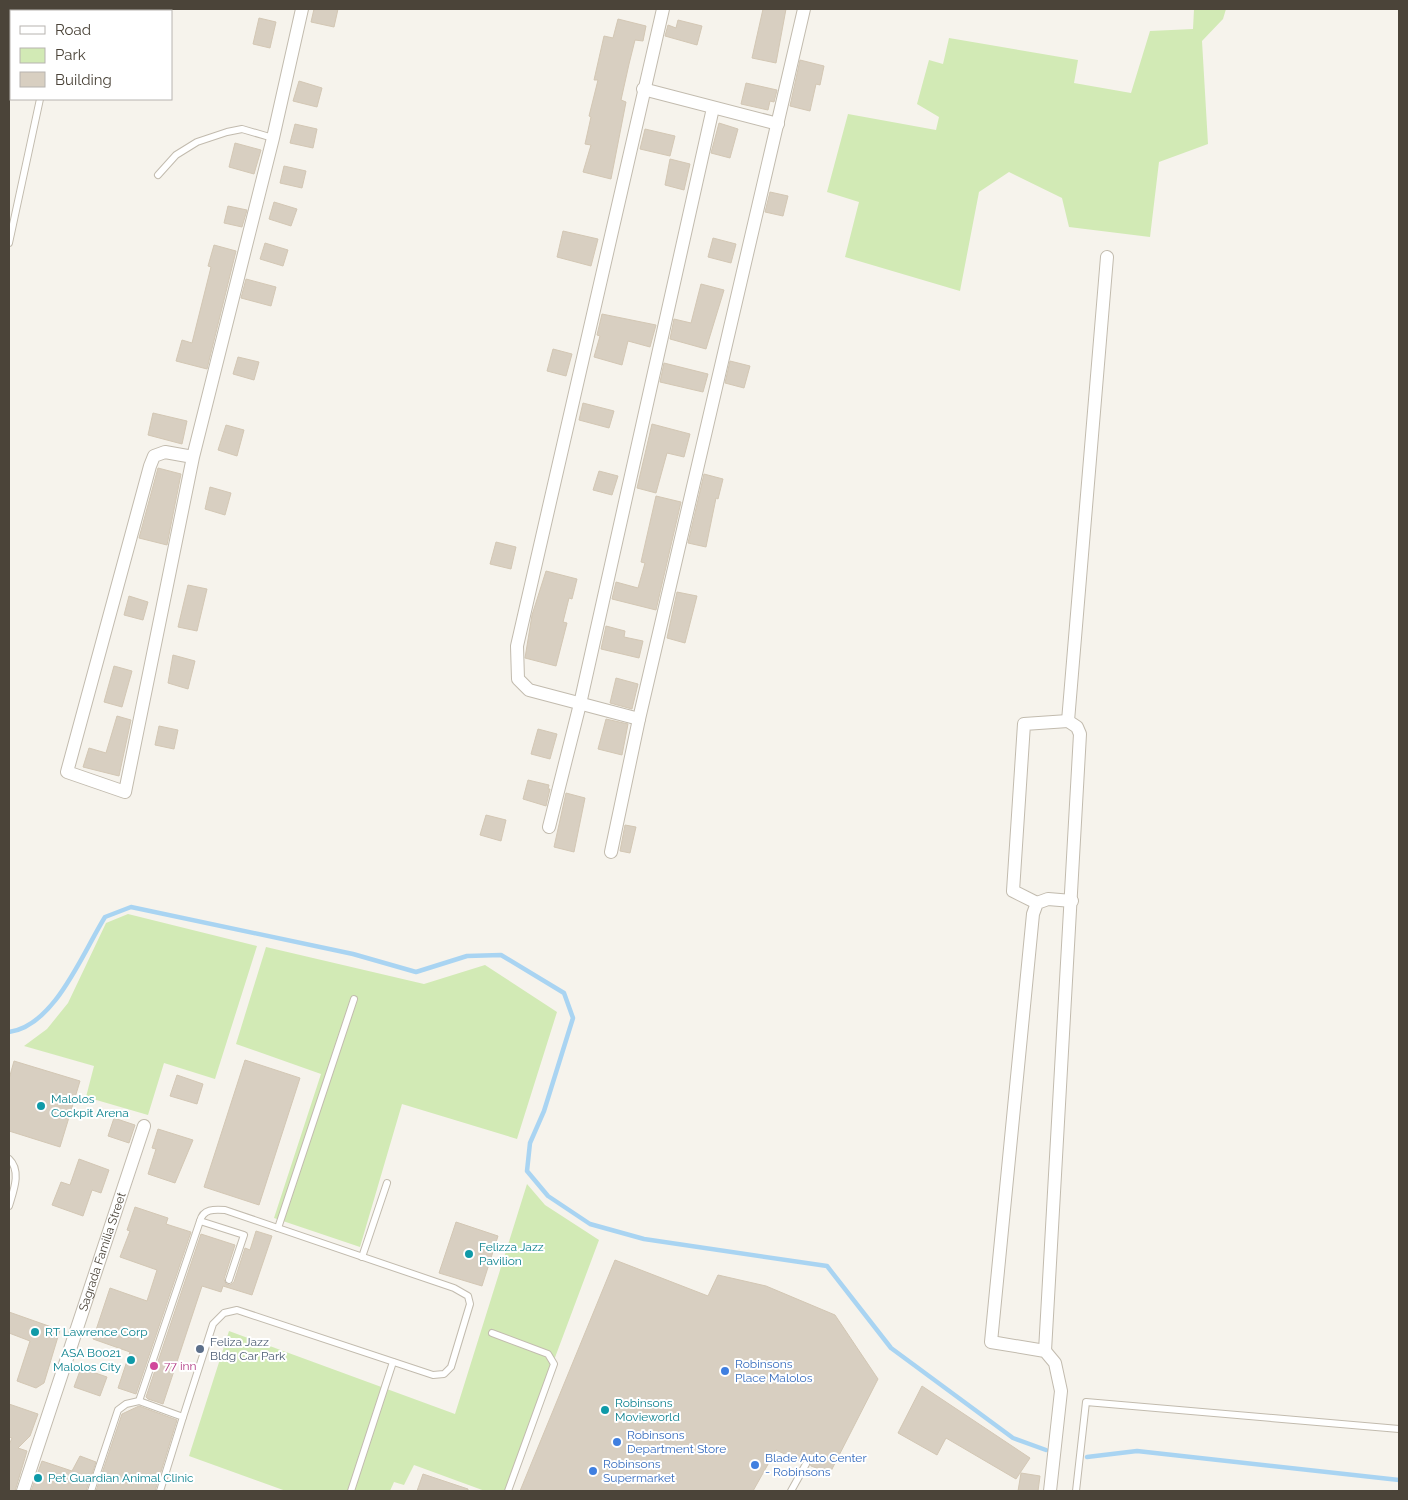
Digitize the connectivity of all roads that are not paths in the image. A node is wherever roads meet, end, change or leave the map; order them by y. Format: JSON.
{"nodes":[{"id":1,"x":302,"y":9,"type":"edge"},
{"id":2,"x":663,"y":9,"type":"edge"},
{"id":3,"x":804,"y":9,"type":"edge"},
{"id":4,"x":643,"y":89,"type":"junction"},
{"id":5,"x":40,"y":100,"type":"edge"},
{"id":6,"x":713,"y":108,"type":"junction"},
{"id":7,"x":778,"y":124,"type":"junction"},
{"id":8,"x":273,"y":138,"type":"junction"},
{"id":9,"x":158,"y":175,"type":"dead end"},
{"id":10,"x":9,"y":243,"type":"edge"},
{"id":11,"x":1107,"y":257,"type":"dead end"},
{"id":12,"x":193,"y":457,"type":"junction"},
{"id":13,"x":580,"y":704,"type":"junction"},
{"id":14,"x":639,"y":719,"type":"junction"},
{"id":15,"x":1068,"y":721,"type":"junction"},
{"id":16,"x":549,"y":827,"type":"dead end"},
{"id":17,"x":611,"y":852,"type":"dead end"},
{"id":18,"x":1072,"y":901,"type":"junction"},
{"id":19,"x":1037,"y":903,"type":"junction"},
{"id":20,"x":354,"y":999,"type":"dead end"},
{"id":21,"x":144,"y":1126,"type":"dead end"},
{"id":22,"x":9,"y":1159,"type":"edge"},
{"id":23,"x":387,"y":1182,"type":"dead end"},
{"id":24,"x":9,"y":1206,"type":"edge"},
{"id":25,"x":200,"y":1221,"type":"junction"},
{"id":26,"x":278,"y":1228,"type":"junction"},
{"id":27,"x":362,"y":1257,"type":"junction"},
{"id":28,"x":229,"y":1280,"type":"dead end"},
{"id":29,"x":492,"y":1333,"type":"dead end"},
{"id":30,"x":1045,"y":1351,"type":"junction"},
{"id":31,"x":393,"y":1362,"type":"junction"},
{"id":32,"x":139,"y":1401,"type":"junction"},
{"id":33,"x":183,"y":1417,"type":"junction"},
{"id":34,"x":1399,"y":1429,"type":"edge"},
{"id":35,"x":806,"y":1464,"type":"dead end"},
{"id":36,"x":23,"y":1491,"type":"edge"},
{"id":37,"x":91,"y":1491,"type":"edge"},
{"id":38,"x":160,"y":1491,"type":"edge"},
{"id":39,"x":352,"y":1491,"type":"edge"},
{"id":40,"x":508,"y":1491,"type":"edge"},
{"id":41,"x":791,"y":1491,"type":"edge"},
{"id":42,"x":1050,"y":1491,"type":"edge"},
{"id":43,"x":1076,"y":1491,"type":"edge"}],
"edges":[{"from":1,"to":8,"type":"street"},
{"from":2,"to":4,"type":"street"},
{"from":3,"to":7,"type":"street"},
{"from":4,"to":6,"type":"street"},
{"from":4,"to":13,"type":"street"},
{"from":5,"to":10,"type":"lane"},
{"from":6,"to":7,"type":"street"},
{"from":6,"to":13,"type":"street"},
{"from":7,"to":14,"type":"street"},
{"from":8,"to":9,"type":"lane"},
{"from":8,"to":12,"type":"street"},
{"from":11,"to":15,"type":"street"},
{"from":12,"to":12,"type":"street"},
{"from":13,"to":14,"type":"street"},
{"from":13,"to":16,"type":"street"},
{"from":14,"to":17,"type":"street"},
{"from":15,"to":18,"type":"street"},
{"from":15,"to":19,"type":"street"},
{"from":18,"to":19,"type":"street"},
{"from":18,"to":30,"type":"street"},
{"from":19,"to":30,"type":"street"},
{"from":20,"to":26,"type":"lane"},
{"from":21,"to":36,"type":"street","name":"Sagrada Familia Street"},
{"from":22,"to":24,"type":"lane"},
{"from":23,"to":27,"type":"lane"},
{"from":25,"to":26,"type":"lane"},
{"from":25,"to":28,"type":"lane"},
{"from":25,"to":32,"type":"lane"},
{"from":26,"to":27,"type":"lane"},
{"from":27,"to":31,"type":"lane"},
{"from":29,"to":40,"type":"lane"},
{"from":30,"to":42,"type":"street"},
{"from":31,"to":33,"type":"lane"},
{"from":31,"to":39,"type":"lane"},
{"from":32,"to":33,"type":"lane"},
{"from":32,"to":37,"type":"lane"},
{"from":33,"to":38,"type":"lane"},
{"from":34,"to":43,"type":"lane"},
{"from":35,"to":41,"type":"lane"}]}
